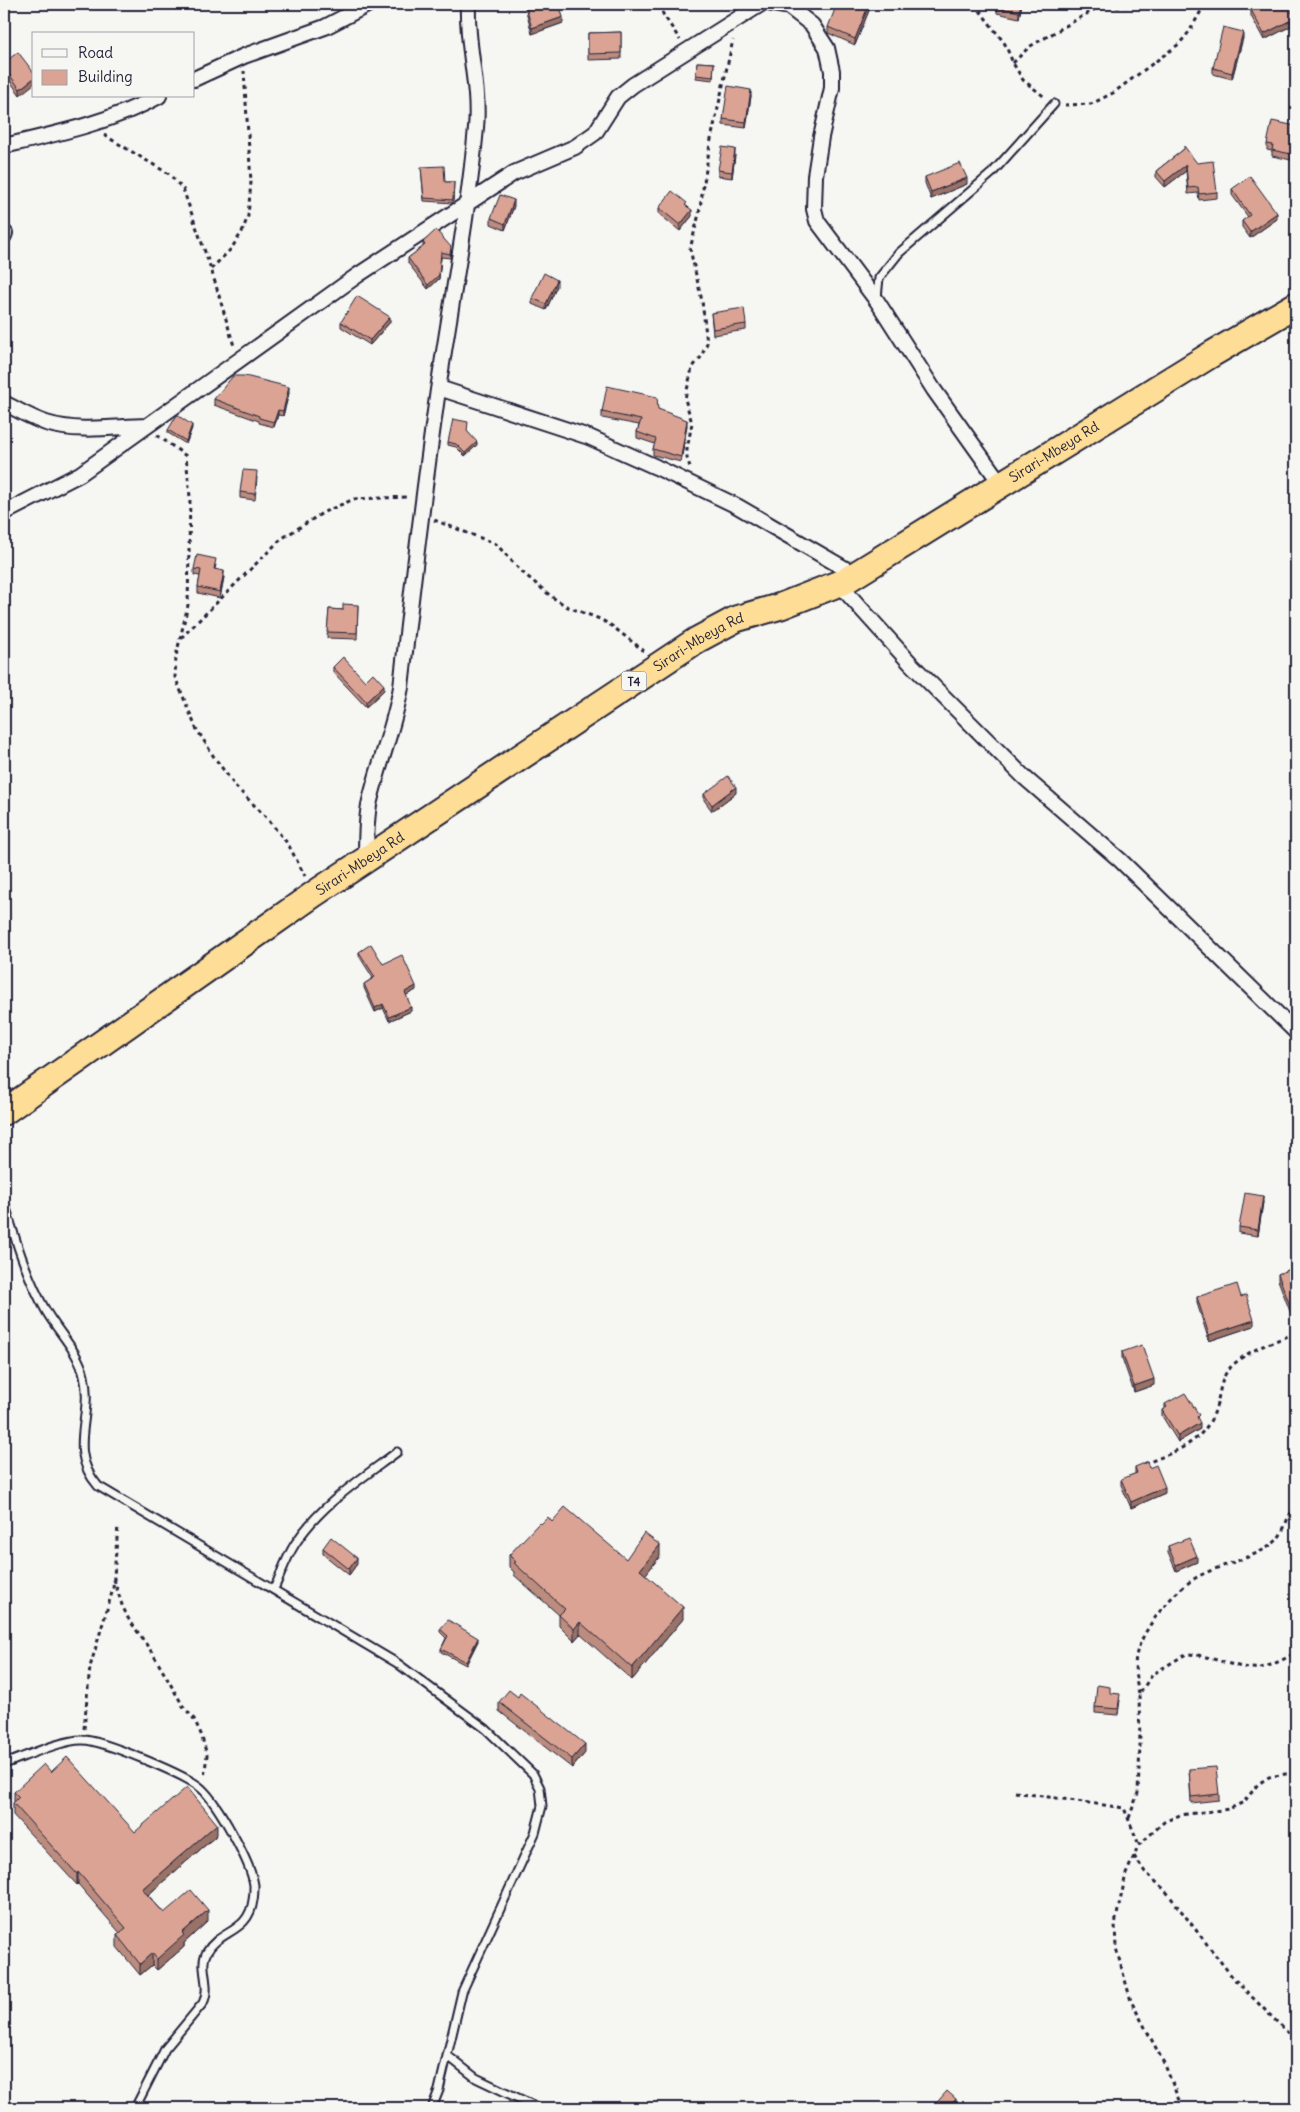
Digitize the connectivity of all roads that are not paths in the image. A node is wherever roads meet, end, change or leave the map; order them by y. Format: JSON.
{"nodes":[{"id":1,"x":369,"y":4,"type":"edge"},
{"id":2,"x":468,"y":4,"type":"edge"},
{"id":3,"x":761,"y":4,"type":"edge"},
{"id":4,"x":772,"y":4,"type":"edge"},
{"id":5,"x":195,"y":79,"type":"edge"},
{"id":6,"x":156,"y":98,"type":"edge"},
{"id":7,"x":1054,"y":104,"type":"road end"},
{"id":8,"x":4,"y":146,"type":"edge"},
{"id":9,"x":467,"y":203,"type":"junction"},
{"id":10,"x":877,"y":301,"type":"junction"},
{"id":11,"x":1296,"y":305,"type":"edge"},
{"id":12,"x":438,"y":388,"type":"junction"},
{"id":13,"x":4,"y":403,"type":"edge"},
{"id":14,"x":145,"y":426,"type":"junction"},
{"id":15,"x":1001,"y":484,"type":"junction"},
{"id":16,"x":4,"y":513,"type":"edge"},
{"id":17,"x":847,"y":579,"type":"junction"},
{"id":18,"x":366,"y":859,"type":"junction"},
{"id":19,"x":1296,"y":1032,"type":"edge"},
{"id":20,"x":4,"y":1112,"type":"edge"},
{"id":21,"x":4,"y":1201,"type":"edge"},
{"id":22,"x":398,"y":1452,"type":"dead end"},
{"id":23,"x":274,"y":1589,"type":"junction"},
{"id":24,"x":4,"y":1764,"type":"edge"},
{"id":25,"x":448,"y":2056,"type":"junction"},
{"id":26,"x":135,"y":2108,"type":"edge"},
{"id":27,"x":432,"y":2108,"type":"edge"},
{"id":28,"x":539,"y":2108,"type":"edge"}],
"edges":[{"from":1,"to":5,"type":"street"},
{"from":2,"to":9,"type":"street"},
{"from":3,"to":9,"type":"street"},
{"from":4,"to":10,"type":"street"},
{"from":6,"to":8,"type":"street"},
{"from":7,"to":10,"type":"lane"},
{"from":9,"to":12,"type":"street"},
{"from":9,"to":14,"type":"street"},
{"from":10,"to":15,"type":"street"},
{"from":11,"to":15,"type":"highway","name":"Sirari-Mbeya Rd","number":"T4"},
{"from":12,"to":17,"type":"street"},
{"from":12,"to":18,"type":"street"},
{"from":13,"to":14,"type":"street"},
{"from":14,"to":16,"type":"street"},
{"from":15,"to":17,"type":"highway","name":"Sirari-Mbeya Rd","number":"T4"},
{"from":17,"to":18,"type":"highway","name":"Sirari-Mbeya Rd","number":"T4"},
{"from":17,"to":19,"type":"street"},
{"from":18,"to":20,"type":"highway","name":"Sirari-Mbeya Rd","number":"T4"},
{"from":21,"to":23,"type":"lane"},
{"from":22,"to":23,"type":"lane"},
{"from":23,"to":25,"type":"lane"},
{"from":24,"to":26,"type":"lane"},
{"from":25,"to":27,"type":"lane"},
{"from":25,"to":28,"type":"lane"}]}
